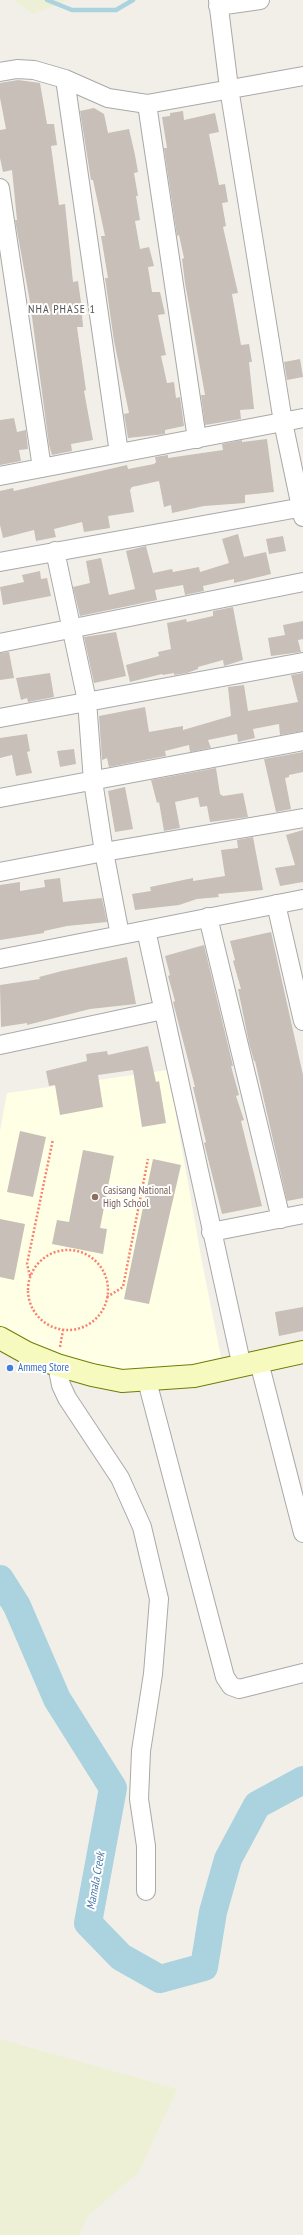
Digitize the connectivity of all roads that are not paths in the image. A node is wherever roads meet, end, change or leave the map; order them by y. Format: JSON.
{"nodes":[{"id":1,"x":260,"y":0,"type":"edge"},
{"id":2,"x":218,"y":3,"type":"edge"},
{"id":3,"x":0,"y":72,"type":"edge"},
{"id":4,"x":303,"y":76,"type":"edge"},
{"id":5,"x":65,"y":79,"type":"junction"},
{"id":6,"x":229,"y":88,"type":"junction"},
{"id":7,"x":147,"y":104,"type":"junction"},
{"id":8,"x":0,"y":188,"type":"edge"},
{"id":9,"x":303,"y":418,"type":"edge"},
{"id":10,"x":283,"y":422,"type":"junction"},
{"id":11,"x":197,"y":439,"type":"junction"},
{"id":12,"x":119,"y":453,"type":"junction"},
{"id":13,"x":42,"y":468,"type":"junction"},
{"id":14,"x":0,"y":476,"type":"edge"},
{"id":15,"x":302,"y":510,"type":"edge"},
{"id":16,"x":54,"y":551,"type":"junction"},
{"id":17,"x":0,"y":562,"type":"edge"},
{"id":18,"x":303,"y":582,"type":"edge"},
{"id":19,"x":71,"y":629,"type":"junction"},
{"id":20,"x":0,"y":643,"type":"edge"},
{"id":21,"x":303,"y":662,"type":"edge"},
{"id":22,"x":87,"y":701,"type":"junction"},
{"id":23,"x":0,"y":718,"type":"edge"},
{"id":24,"x":303,"y":741,"type":"edge"},
{"id":25,"x":93,"y":781,"type":"junction"},
{"id":26,"x":0,"y":798,"type":"edge"},
{"id":27,"x":303,"y":818,"type":"edge"},
{"id":28,"x":104,"y":852,"type":"junction"},
{"id":29,"x":0,"y":872,"type":"edge"},
{"id":30,"x":303,"y":899,"type":"edge"},
{"id":31,"x":276,"y":904,"type":"junction"},
{"id":32,"x":208,"y":917,"type":"junction"},
{"id":33,"x":146,"y":930,"type":"junction"},
{"id":34,"x":120,"y":935,"type":"junction"},
{"id":35,"x":0,"y":959,"type":"edge"},
{"id":36,"x":163,"y":1010,"type":"junction"},
{"id":37,"x":303,"y":1022,"type":"edge"},
{"id":38,"x":0,"y":1045,"type":"edge"},
{"id":39,"x":303,"y":1214,"type":"edge"},
{"id":40,"x":281,"y":1219,"type":"junction"},
{"id":41,"x":211,"y":1232,"type":"junction"},
{"id":42,"x":0,"y":1338,"type":"edge"},
{"id":43,"x":303,"y":1352,"type":"edge"},
{"id":44,"x":250,"y":1364,"type":"junction"},
{"id":45,"x":57,"y":1365,"type":"junction"},
{"id":46,"x":147,"y":1381,"type":"junction"},
{"id":47,"x":303,"y":1533,"type":"edge"},
{"id":48,"x":303,"y":1673,"type":"edge"},
{"id":49,"x":146,"y":1892,"type":"dead end"}],
"edges":[{"from":1,"to":2,"type":"street"},
{"from":2,"to":6,"type":"street"},
{"from":3,"to":5,"type":"street"},
{"from":4,"to":6,"type":"street"},
{"from":5,"to":7,"type":"street"},
{"from":5,"to":12,"type":"street"},
{"from":6,"to":7,"type":"street"},
{"from":6,"to":10,"type":"street"},
{"from":7,"to":11,"type":"street"},
{"from":8,"to":13,"type":"street"},
{"from":9,"to":10,"type":"street"},
{"from":10,"to":11,"type":"street"},
{"from":10,"to":15,"type":"street"},
{"from":11,"to":12,"type":"street"},
{"from":12,"to":13,"type":"street"},
{"from":13,"to":14,"type":"street"},
{"from":15,"to":16,"type":"street"},
{"from":16,"to":17,"type":"street"},
{"from":16,"to":19,"type":"street"},
{"from":18,"to":19,"type":"street"},
{"from":19,"to":20,"type":"street"},
{"from":19,"to":22,"type":"street"},
{"from":21,"to":22,"type":"street"},
{"from":22,"to":23,"type":"street"},
{"from":22,"to":25,"type":"street"},
{"from":24,"to":25,"type":"street"},
{"from":25,"to":26,"type":"street"},
{"from":25,"to":28,"type":"street"},
{"from":27,"to":28,"type":"street"},
{"from":28,"to":29,"type":"street"},
{"from":28,"to":34,"type":"street"},
{"from":30,"to":31,"type":"street"},
{"from":31,"to":32,"type":"street"},
{"from":31,"to":37,"type":"street"},
{"from":32,"to":33,"type":"street"},
{"from":32,"to":40,"type":"street"},
{"from":33,"to":34,"type":"street"},
{"from":33,"to":36,"type":"street"},
{"from":34,"to":35,"type":"street"},
{"from":36,"to":38,"type":"street"},
{"from":36,"to":41,"type":"street"},
{"from":39,"to":40,"type":"street"},
{"from":40,"to":41,"type":"street"},
{"from":41,"to":44,"type":"street"},
{"from":42,"to":45,"type":"main road"},
{"from":43,"to":44,"type":"main road"},
{"from":44,"to":46,"type":"main road"},
{"from":44,"to":47,"type":"street"},
{"from":45,"to":46,"type":"main road"},
{"from":45,"to":49,"type":"street"},
{"from":46,"to":48,"type":"street"}]}
